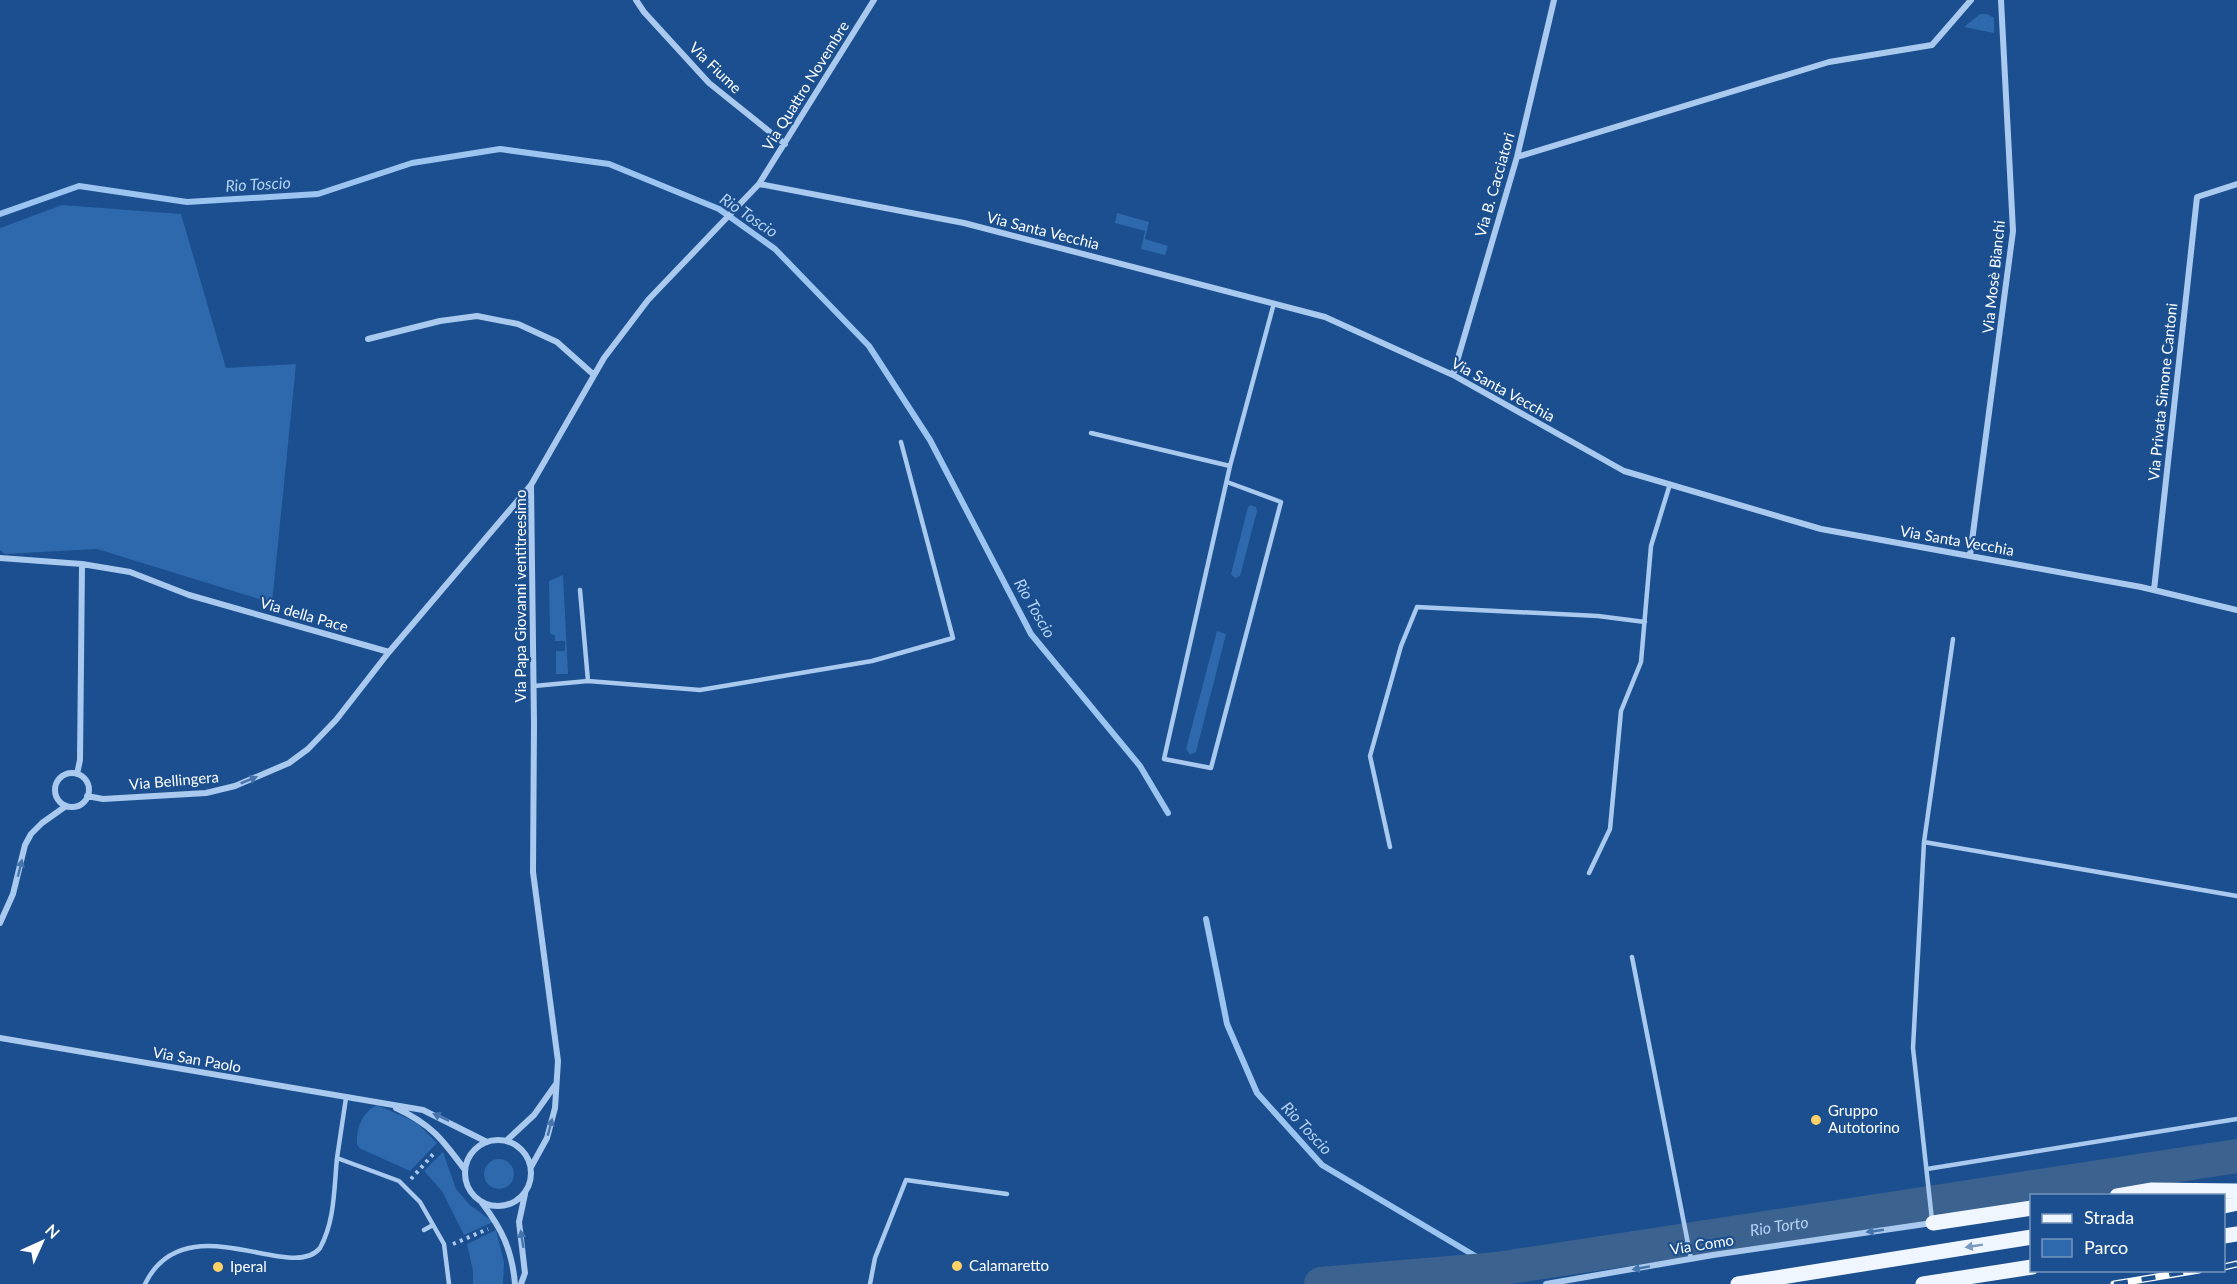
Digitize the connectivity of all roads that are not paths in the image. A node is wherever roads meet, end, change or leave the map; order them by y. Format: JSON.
{"nodes":[{"id":1,"x":636,"y":0,"type":"edge"},
{"id":2,"x":874,"y":0,"type":"edge"},
{"id":3,"x":1554,"y":0,"type":"edge"},
{"id":4,"x":1971,"y":0,"type":"edge"},
{"id":5,"x":2001,"y":0,"type":"edge"},
{"id":6,"x":785,"y":144,"type":"junction"},
{"id":7,"x":1517,"y":157,"type":"junction"},
{"id":8,"x":759,"y":184,"type":"junction"},
{"id":9,"x":2237,"y":184,"type":"edge"},
{"id":10,"x":1274,"y":303,"type":"junction"},
{"id":11,"x":368,"y":339,"type":"dead end"},
{"id":12,"x":594,"y":375,"type":"junction"},
{"id":13,"x":1453,"y":375,"type":"junction"},
{"id":14,"x":1091,"y":433,"type":"dead end"},
{"id":15,"x":901,"y":442,"type":"dead end"},
{"id":16,"x":1230,"y":466,"type":"junction"},
{"id":17,"x":1227,"y":482,"type":"junction"},
{"id":18,"x":531,"y":484,"type":"junction"},
{"id":19,"x":1670,"y":484,"type":"junction"},
{"id":20,"x":1970,"y":556,"type":"junction"},
{"id":21,"x":0,"y":558,"type":"edge"},
{"id":22,"x":82,"y":564,"type":"junction"},
{"id":23,"x":579,"y":590,"type":"dead end"},
{"id":24,"x":2154,"y":590,"type":"junction"},
{"id":25,"x":2237,"y":610,"type":"edge"},
{"id":26,"x":1645,"y":622,"type":"junction"},
{"id":27,"x":1953,"y":639,"type":"dead end"},
{"id":28,"x":388,"y":652,"type":"junction"},
{"id":29,"x":588,"y":681,"type":"junction"},
{"id":30,"x":534,"y":686,"type":"junction"},
{"id":31,"x":77,"y":774,"type":"junction"},
{"id":32,"x":87,"y":796,"type":"junction"},
{"id":33,"x":66,"y":806,"type":"junction"},
{"id":34,"x":1924,"y":842,"type":"junction"},
{"id":35,"x":1390,"y":847,"type":"dead end"},
{"id":36,"x":1589,"y":873,"type":"dead end"},
{"id":37,"x":2237,"y":896,"type":"edge"},
{"id":38,"x":0,"y":922,"type":"edge"},
{"id":39,"x":1632,"y":957,"type":"dead end"},
{"id":40,"x":0,"y":1038,"type":"edge"},
{"id":41,"x":556,"y":1084,"type":"junction"},
{"id":42,"x":346,"y":1098,"type":"junction"},
{"id":43,"x":390,"y":1105,"type":"junction"},
{"id":44,"x":2237,"y":1119,"type":"edge"},
{"id":45,"x":506,"y":1141,"type":"junction"},
{"id":46,"x":487,"y":1142,"type":"junction"},
{"id":47,"x":337,"y":1158,"type":"junction"},
{"id":48,"x":531,"y":1167,"type":"junction"},
{"id":49,"x":1927,"y":1169,"type":"junction"},
{"id":50,"x":465,"y":1170,"type":"junction"},
{"id":51,"x":2237,"y":1191,"type":"edge"},
{"id":52,"x":525,"y":1194,"type":"junction"},
{"id":53,"x":1007,"y":1194,"type":"dead end"},
{"id":54,"x":2129,"y":1194,"type":"edge"},
{"id":55,"x":482,"y":1202,"type":"junction"},
{"id":56,"x":2030,"y":1208,"type":"edge"},
{"id":57,"x":1932,"y":1216,"type":"junction"},
{"id":58,"x":433,"y":1225,"type":"junction"},
{"id":59,"x":423,"y":1230,"type":"dead end"},
{"id":60,"x":2030,"y":1237,"type":"edge"},
{"id":61,"x":1691,"y":1259,"type":"junction"},
{"id":62,"x":2030,"y":1267,"type":"edge"},
{"id":63,"x":145,"y":1284,"type":"edge"},
{"id":64,"x":449,"y":1284,"type":"edge"},
{"id":65,"x":515,"y":1284,"type":"edge"},
{"id":66,"x":521,"y":1284,"type":"edge"},
{"id":67,"x":870,"y":1284,"type":"edge"},
{"id":68,"x":1546,"y":1284,"type":"edge"},
{"id":69,"x":1737,"y":1284,"type":"edge"},
{"id":70,"x":1923,"y":1284,"type":"edge"}],
"edges":[{"from":1,"to":6,"type":"street","name":"Via Fiume"},
{"from":2,"to":6,"type":"street","name":"Via Quattro Novembre"},
{"from":3,"to":7,"type":"street","name":"Via B. Cacciatori"},
{"from":4,"to":7,"type":"street"},
{"from":5,"to":20,"type":"street","name":"Via Mosè Bianchi"},
{"from":6,"to":8,"type":"street","name":"Via Quattro Novembre"},
{"from":7,"to":13,"type":"street","name":"Via B. Cacciatori"},
{"from":8,"to":10,"type":"street","name":"Via Santa Vecchia"},
{"from":8,"to":12,"type":"street","name":"Via Papa Giovanni ventitreesimo"},
{"from":9,"to":24,"type":"street","name":"Via Privata Simone Cantoni"},
{"from":10,"to":13,"type":"street","name":"Via Santa Vecchia"},
{"from":10,"to":16,"type":"lane"},
{"from":11,"to":12,"type":"street"},
{"from":12,"to":18,"type":"street","name":"Via Papa Giovanni ventitreesimo"},
{"from":13,"to":19,"type":"street","name":"Via Santa Vecchia"},
{"from":14,"to":16,"type":"lane"},
{"from":15,"to":29,"type":"lane"},
{"from":16,"to":17,"type":"lane"},
{"from":17,"to":17,"type":"lane"},
{"from":18,"to":28,"type":"street"},
{"from":18,"to":30,"type":"street","name":"Via Papa Giovanni ventitreesimo"},
{"from":19,"to":20,"type":"street","name":"Via Santa Vecchia"},
{"from":19,"to":26,"type":"lane"},
{"from":20,"to":24,"type":"street","name":"Via Santa Vecchia"},
{"from":21,"to":22,"type":"street","name":"Via della Pace"},
{"from":22,"to":28,"type":"street","name":"Via della Pace"},
{"from":22,"to":31,"type":"street"},
{"from":23,"to":29,"type":"lane"},
{"from":24,"to":25,"type":"street","name":"Via Santa Vecchia"},
{"from":26,"to":35,"type":"lane"},
{"from":26,"to":36,"type":"lane"},
{"from":27,"to":34,"type":"lane"},
{"from":32,"to":28,"type":"street","name":"Via Bellingera","one_way":true},
{"from":29,"to":30,"type":"lane"},
{"from":30,"to":41,"type":"street","name":"Via Papa Giovanni ventitreesimo"},
{"from":31,"to":32,"type":"street"},
{"from":31,"to":33,"type":"street"},
{"from":32,"to":33,"type":"street"},
{"from":38,"to":33,"type":"street","one_way":true},
{"from":34,"to":37,"type":"lane"},
{"from":34,"to":49,"type":"lane"},
{"from":39,"to":61,"type":"lane"},
{"from":40,"to":42,"type":"street","name":"Via San Paolo"},
{"from":41,"to":45,"type":"street"},
{"from":48,"to":41,"type":"street","name":"Via Papa Giovanni ventitreesimo","one_way":true},
{"from":42,"to":43,"type":"street","name":"Via San Paolo"},
{"from":42,"to":47,"type":"lane"},
{"from":46,"to":43,"type":"street","name":"Via San Paolo","one_way":true},
{"from":43,"to":50,"type":"street","name":"Via San Paolo"},
{"from":44,"to":49,"type":"lane"},
{"from":45,"to":46,"type":"street"},
{"from":45,"to":48,"type":"street"},
{"from":46,"to":50,"type":"street"},
{"from":47,"to":58,"type":"lane"},
{"from":47,"to":63,"type":"lane"},
{"from":48,"to":52,"type":"street"},
{"from":49,"to":57,"type":"lane"},
{"from":50,"to":55,"type":"street"},
{"from":51,"to":54,"type":"main road"},
{"from":52,"to":55,"type":"street"},
{"from":66,"to":52,"type":"street","one_way":true},
{"from":53,"to":67,"type":"lane"},
{"from":55,"to":65,"type":"street"},
{"from":56,"to":57,"type":"main road"},
{"from":57,"to":61,"type":"street","name":"Via Como","one_way":true},
{"from":58,"to":59,"type":"lane"},
{"from":58,"to":64,"type":"lane"},
{"from":60,"to":69,"type":"main road","one_way":true},
{"from":61,"to":68,"type":"street","name":"Via Como","one_way":true},
{"from":62,"to":70,"type":"main road"}]}
